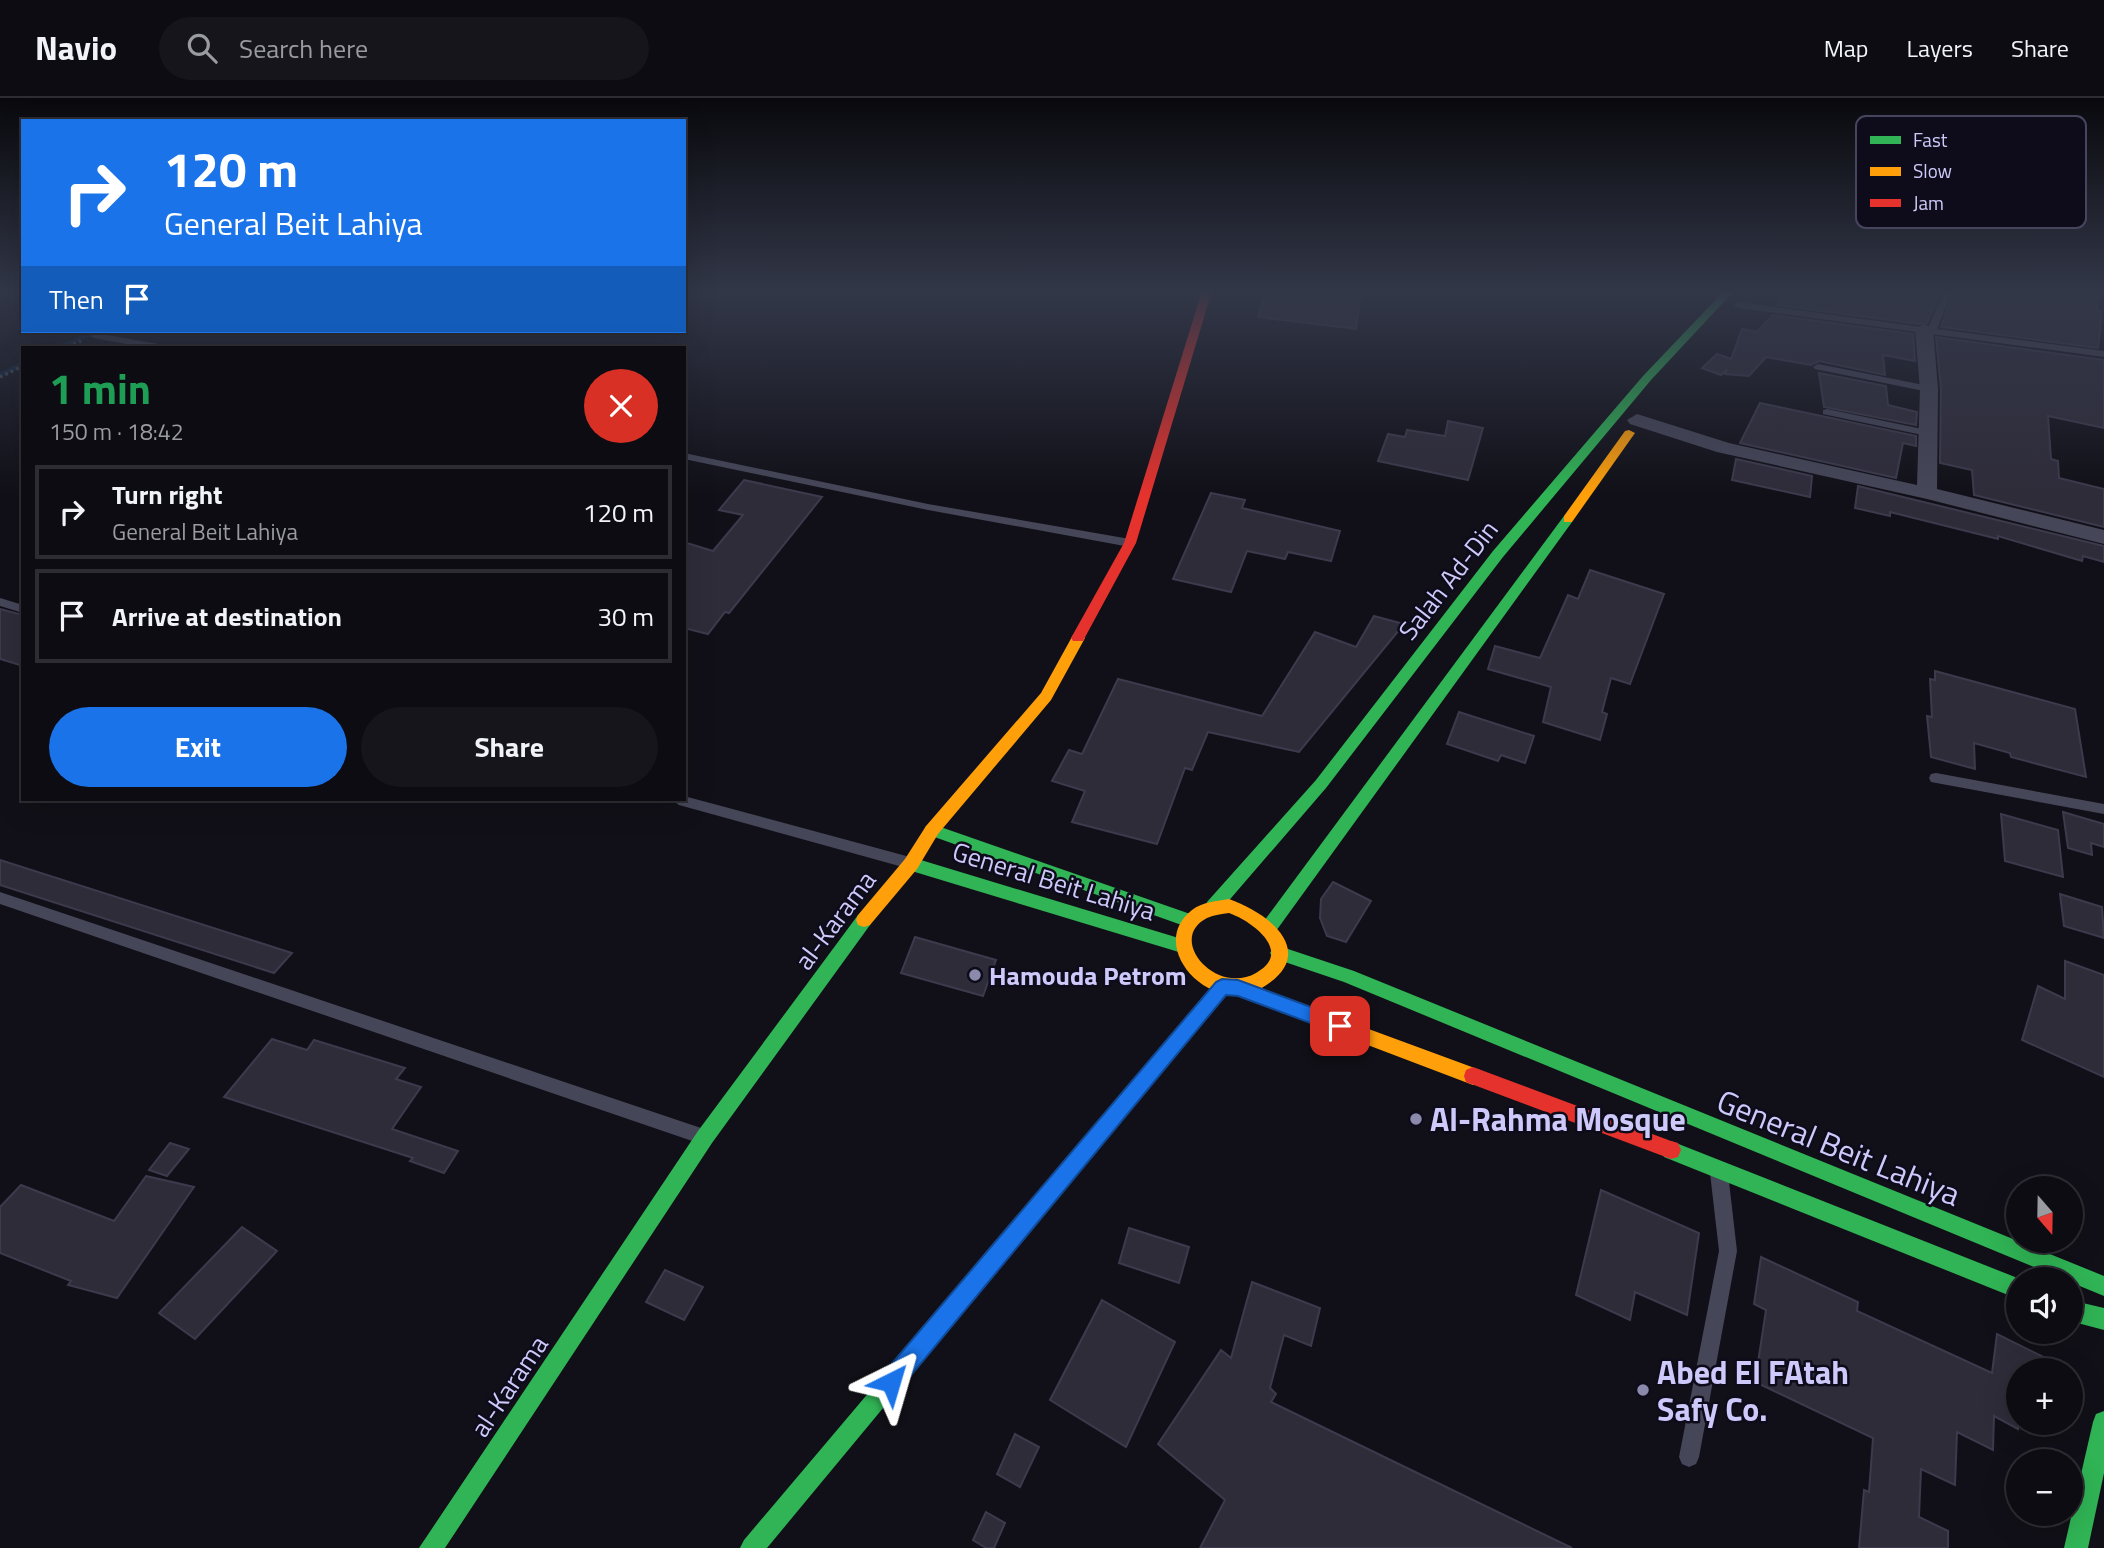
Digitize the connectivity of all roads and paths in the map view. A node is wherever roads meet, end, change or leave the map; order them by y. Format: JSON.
{"nodes":[{"id":1,"x":1186,"y":359,"type":"edge"},
{"id":2,"x":1668,"y":359,"type":"edge"},
{"id":3,"x":1928,"y":359,"type":"edge"},
{"id":4,"x":21,"y":367,"type":"edge"},
{"id":5,"x":1818,"y":367,"type":"dead end"},
{"id":6,"x":0,"y":377,"type":"edge"},
{"id":7,"x":1929,"y":389,"type":"junction"},
{"id":8,"x":1826,"y":412,"type":"dead end"},
{"id":9,"x":1641,"y":415,"type":"joint"},
{"id":10,"x":1927,"y":433,"type":"junction"},
{"id":11,"x":686,"y":456,"type":"edge"},
{"id":12,"x":1927,"y":493,"type":"junction"},
{"id":13,"x":2104,"y":537,"type":"edge"},
{"id":14,"x":1130,"y":543,"type":"junction"},
{"id":15,"x":0,"y":602,"type":"edge"},
{"id":16,"x":21,"y":608,"type":"edge"},
{"id":17,"x":1936,"y":778,"type":"dead end"},
{"id":18,"x":969,"y":786,"type":"junction"},
{"id":19,"x":683,"y":801,"type":"edge"},
{"id":20,"x":2104,"y":809,"type":"edge"},
{"id":21,"x":971,"y":813,"type":"dead end"},
{"id":22,"x":932,"y":830,"type":"junction"},
{"id":23,"x":986,"y":833,"type":"dead end"},
{"id":24,"x":1001,"y":852,"type":"junction"},
{"id":25,"x":911,"y":863,"type":"junction"},
{"id":26,"x":982,"y":884,"type":"junction"},
{"id":27,"x":930,"y":887,"type":"dead end"},
{"id":28,"x":908,"y":894,"type":"dead end"},
{"id":29,"x":0,"y":898,"type":"edge"},
{"id":30,"x":874,"y":906,"type":"junction"},
{"id":31,"x":1213,"y":907,"type":"junction"},
{"id":32,"x":1190,"y":921,"type":"junction"},
{"id":33,"x":1270,"y":926,"type":"junction"},
{"id":34,"x":1182,"y":946,"type":"junction"},
{"id":35,"x":1279,"y":953,"type":"junction"},
{"id":36,"x":1230,"y":988,"type":"junction"},
{"id":37,"x":705,"y":1137,"type":"junction"},
{"id":38,"x":1719,"y":1168,"type":"junction"},
{"id":39,"x":2006,"y":1284,"type":"edge"},
{"id":40,"x":2104,"y":1286,"type":"edge"},
{"id":41,"x":2083,"y":1313,"type":"edge"},
{"id":42,"x":2104,"y":1319,"type":"edge"},
{"id":43,"x":2104,"y":1422,"type":"edge"},
{"id":44,"x":1689,"y":1457,"type":"dead end"},
{"id":45,"x":430,"y":1548,"type":"edge"},
{"id":46,"x":752,"y":1548,"type":"edge"},
{"id":47,"x":2076,"y":1548,"type":"edge"}],
"edges":[{"from":1,"to":14,"type":"main road","name":"al-Karama"},
{"from":2,"to":31,"type":"main road","name":"Salah Ad-Din"},
{"from":3,"to":7,"type":"street"},
{"from":4,"to":6,"type":"path"},
{"from":5,"to":7,"type":"lane"},
{"from":7,"to":10,"type":"street"},
{"from":8,"to":10,"type":"lane"},
{"from":9,"to":12,"type":"street"},
{"from":9,"to":33,"type":"main road"},
{"from":10,"to":12,"type":"street"},
{"from":11,"to":14,"type":"lane"},
{"from":12,"to":13,"type":"street"},
{"from":14,"to":18,"type":"main road","name":"al-Karama"},
{"from":15,"to":16,"type":"lane"},
{"from":17,"to":20,"type":"lane"},
{"from":18,"to":21,"type":"main road"},
{"from":18,"to":22,"type":"main road","name":"al-Karama"},
{"from":19,"to":25,"type":"lane"},
{"from":22,"to":24,"type":"main road","name":"General Beit Lahiya"},
{"from":22,"to":25,"type":"main road","name":"al-Karama"},
{"from":23,"to":24,"type":"main road"},
{"from":24,"to":32,"type":"main road","name":"General Beit Lahiya"},
{"from":25,"to":26,"type":"main road","name":"General Beit Lahiya"},
{"from":25,"to":30,"type":"main road","name":"al-Karama"},
{"from":26,"to":27,"type":"main road"},
{"from":26,"to":34,"type":"main road","name":"General Beit Lahiya"},
{"from":28,"to":30,"type":"main road"},
{"from":29,"to":37,"type":"lane"},
{"from":30,"to":37,"type":"main road","name":"al-Karama"},
{"from":31,"to":32,"type":"main road"},
{"from":31,"to":33,"type":"main road"},
{"from":32,"to":34,"type":"main road"},
{"from":33,"to":35,"type":"main road"},
{"from":34,"to":36,"type":"main road"},
{"from":35,"to":36,"type":"main road"},
{"from":35,"to":40,"type":"main road","name":"General Beit Lahiya"},
{"from":36,"to":38,"type":"main road"},
{"from":36,"to":46,"type":"main road"},
{"from":37,"to":45,"type":"main road","name":"al-Karama"},
{"from":38,"to":39,"type":"main road"},
{"from":38,"to":44,"type":"lane"},
{"from":41,"to":42,"type":"main road"},
{"from":43,"to":47,"type":"main road"}]}
